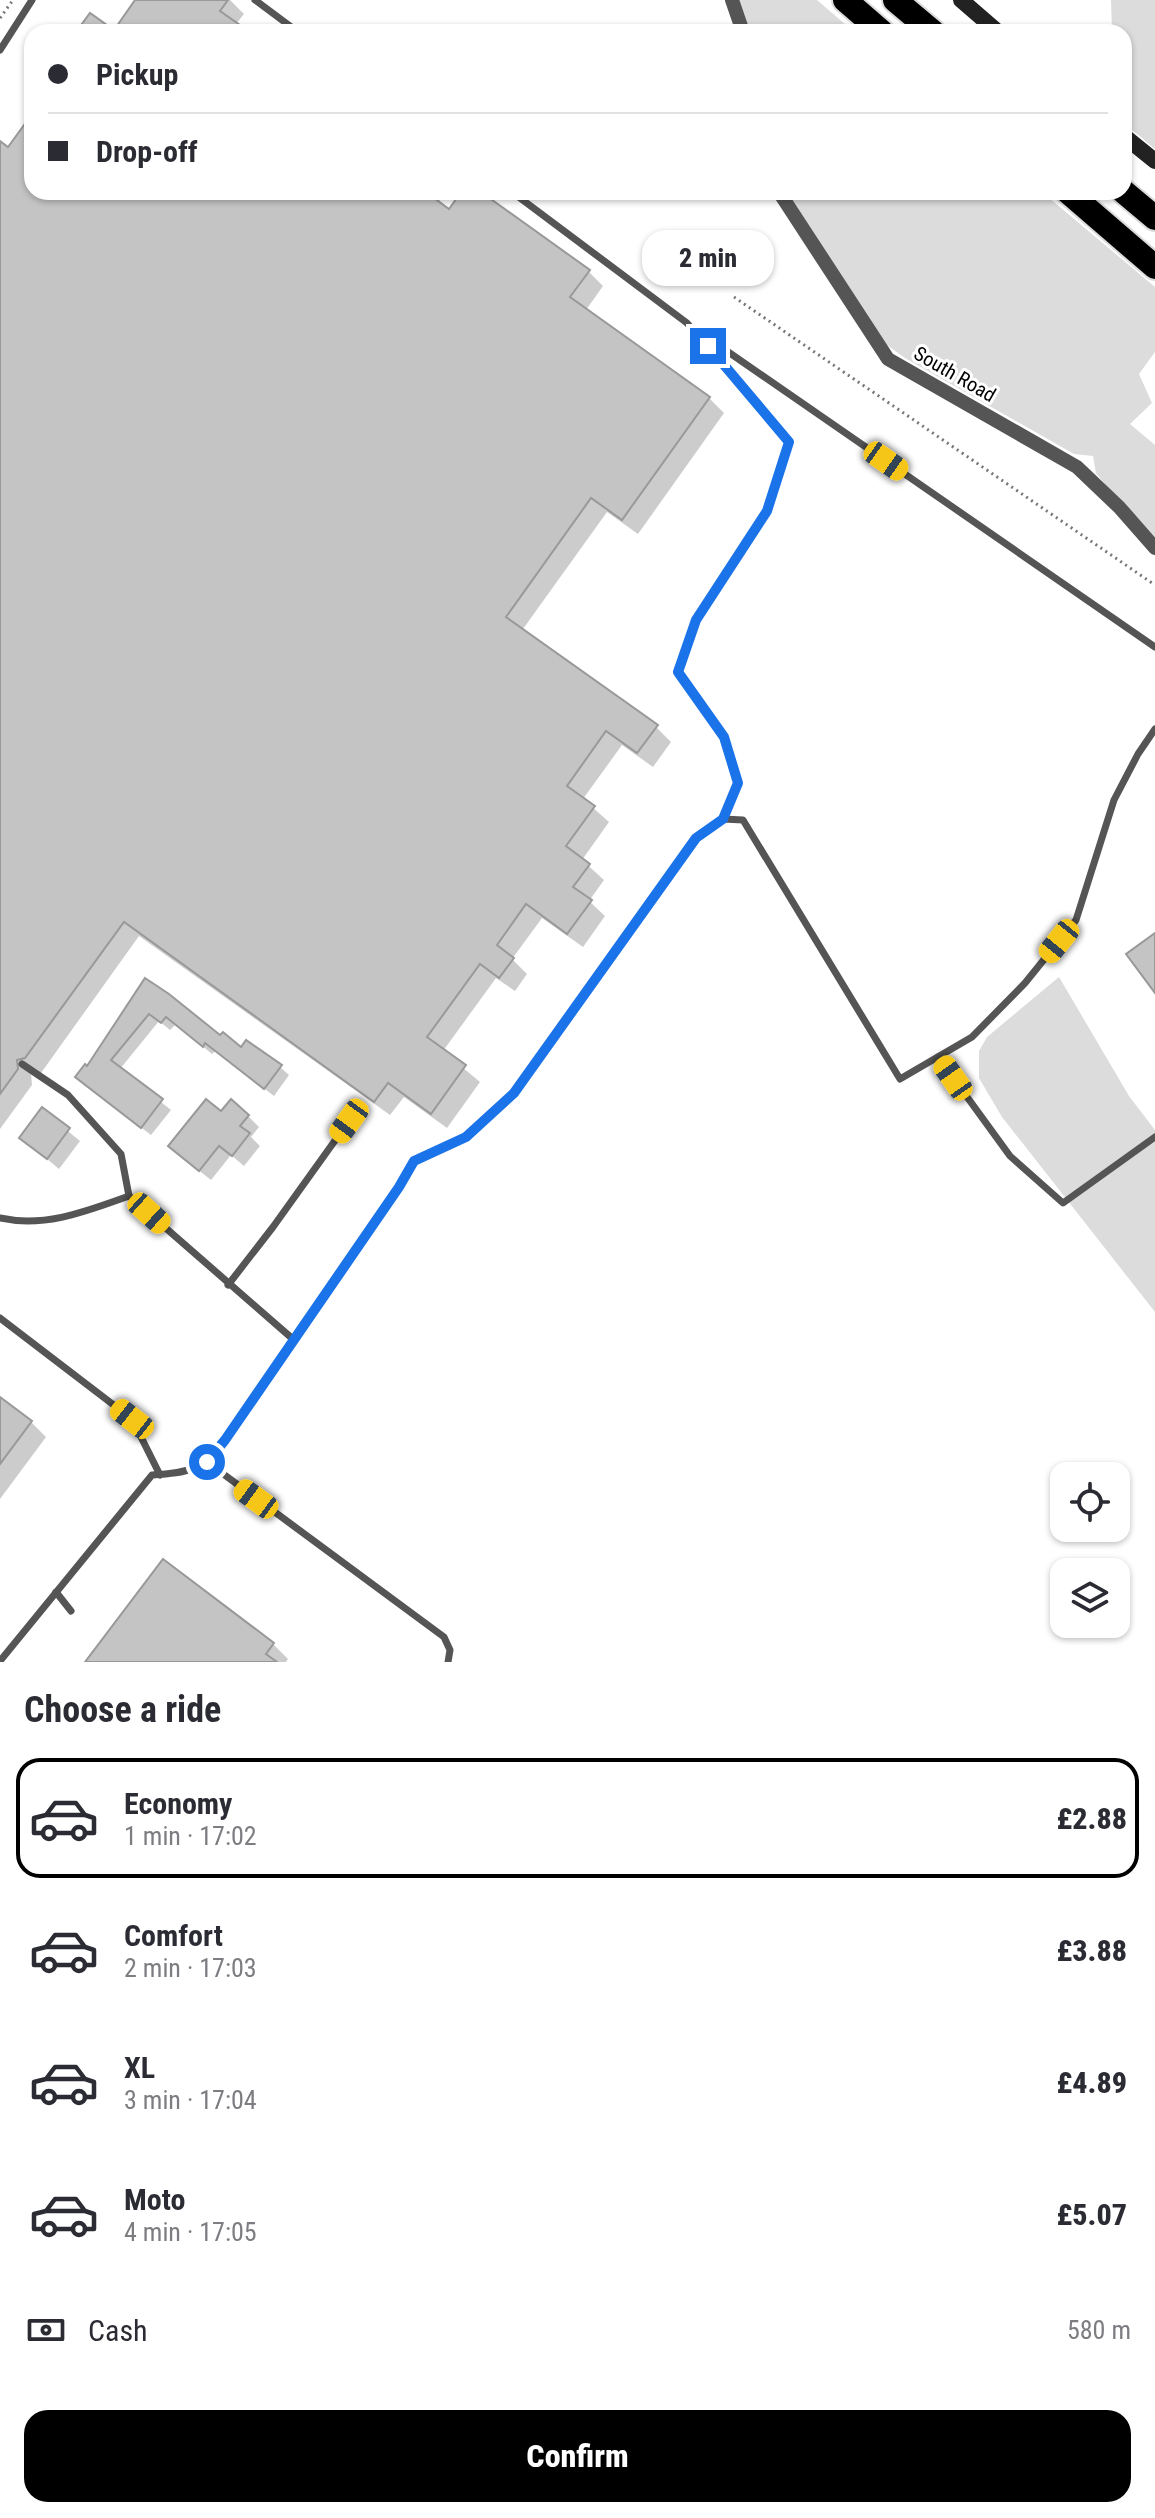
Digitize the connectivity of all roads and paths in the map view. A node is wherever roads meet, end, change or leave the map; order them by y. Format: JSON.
{"nodes":[{"id":1,"x":13,"y":0,"type":"edge"},
{"id":2,"x":32,"y":0,"type":"edge"},
{"id":3,"x":255,"y":0,"type":"edge"},
{"id":4,"x":732,"y":0,"type":"edge"},
{"id":5,"x":845,"y":0,"type":"edge"},
{"id":6,"x":895,"y":0,"type":"edge"},
{"id":7,"x":961,"y":0,"type":"edge"},
{"id":8,"x":0,"y":18,"type":"edge"},
{"id":9,"x":287,"y":24,"type":"edge"},
{"id":10,"x":740,"y":24,"type":"edge"},
{"id":11,"x":873,"y":24,"type":"edge"},
{"id":12,"x":924,"y":24,"type":"edge"},
{"id":13,"x":989,"y":24,"type":"edge"},
{"id":14,"x":0,"y":50,"type":"edge"},
{"id":15,"x":1132,"y":142,"type":"edge"},
{"id":16,"x":1155,"y":161,"type":"edge"},
{"id":17,"x":1132,"y":199,"type":"edge"},
{"id":18,"x":523,"y":200,"type":"edge"},
{"id":19,"x":784,"y":200,"type":"edge"},
{"id":20,"x":1077,"y":200,"type":"edge"},
{"id":21,"x":1155,"y":218,"type":"edge"},
{"id":22,"x":1155,"y":267,"type":"edge"},
{"id":23,"x":734,"y":297,"type":"dead end"},
{"id":24,"x":687,"y":323,"type":"junction"},
{"id":25,"x":1155,"y":548,"type":"edge"},
{"id":26,"x":1155,"y":585,"type":"edge"},
{"id":27,"x":1155,"y":647,"type":"edge"},
{"id":28,"x":1155,"y":729,"type":"edge"},
{"id":29,"x":723,"y":819,"type":"junction"},
{"id":30,"x":938,"y":1057,"type":"junction"},
{"id":31,"x":22,"y":1064,"type":"dead end"},
{"id":32,"x":349,"y":1121,"type":"dead end"},
{"id":33,"x":1155,"y":1137,"type":"edge"},
{"id":34,"x":129,"y":1196,"type":"junction"},
{"id":35,"x":0,"y":1218,"type":"edge"},
{"id":36,"x":228,"y":1285,"type":"junction"},
{"id":37,"x":0,"y":1318,"type":"edge"},
{"id":38,"x":294,"y":1340,"type":"junction"},
{"id":39,"x":207,"y":1462,"type":"junction"},
{"id":40,"x":160,"y":1475,"type":"junction"},
{"id":41,"x":56,"y":1592,"type":"junction"},
{"id":42,"x":71,"y":1611,"type":"dead end"},
{"id":43,"x":0,"y":1661,"type":"edge"},
{"id":44,"x":448,"y":1662,"type":"edge"}],
"edges":[{"from":1,"to":8,"type":"path"},
{"from":2,"to":14,"type":"lane"},
{"from":3,"to":9,"type":"lane"},
{"from":4,"to":10,"type":"street"},
{"from":5,"to":11,"type":"highway"},
{"from":6,"to":12,"type":"highway"},
{"from":7,"to":13,"type":"main road"},
{"from":15,"to":16,"type":"main road"},
{"from":17,"to":21,"type":"highway"},
{"from":18,"to":24,"type":"lane"},
{"from":19,"to":25,"type":"street","name":"South Road"},
{"from":20,"to":22,"type":"highway"},
{"from":23,"to":26,"type":"path"},
{"from":24,"to":27,"type":"lane"},
{"from":24,"to":29,"type":"lane"},
{"from":28,"to":30,"type":"lane"},
{"from":29,"to":30,"type":"lane"},
{"from":29,"to":38,"type":"lane"},
{"from":30,"to":33,"type":"lane"},
{"from":31,"to":34,"type":"lane"},
{"from":32,"to":36,"type":"lane"},
{"from":34,"to":35,"type":"lane"},
{"from":34,"to":36,"type":"lane"},
{"from":36,"to":38,"type":"lane"},
{"from":37,"to":40,"type":"lane"},
{"from":38,"to":39,"type":"lane"},
{"from":39,"to":40,"type":"lane"},
{"from":39,"to":44,"type":"lane"},
{"from":40,"to":41,"type":"lane"},
{"from":41,"to":42,"type":"lane"},
{"from":41,"to":43,"type":"lane"}]}
